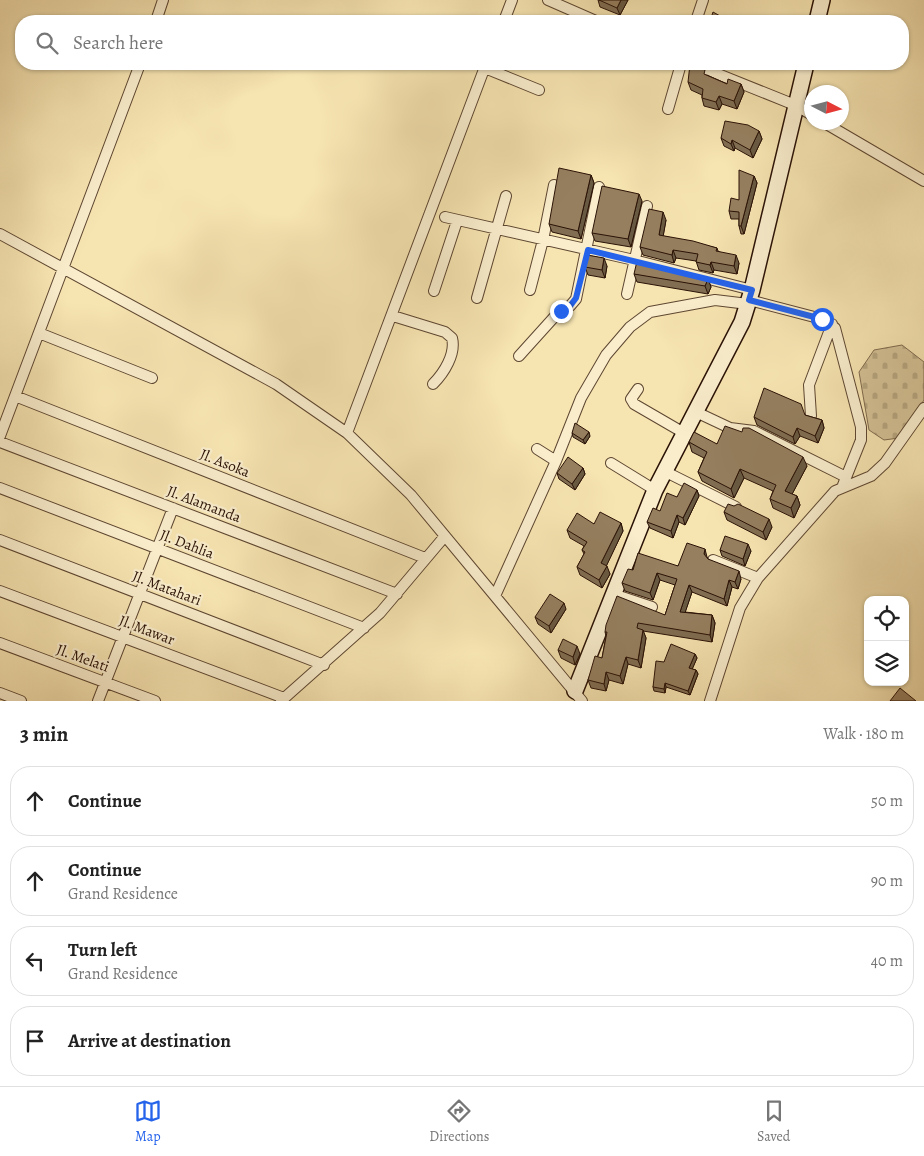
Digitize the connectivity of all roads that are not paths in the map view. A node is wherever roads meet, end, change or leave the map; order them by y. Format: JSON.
{"nodes":[{"id":1,"x":164,"y":0,"type":"edge"},
{"id":2,"x":512,"y":0,"type":"edge"},
{"id":3,"x":548,"y":0,"type":"edge"},
{"id":4,"x":703,"y":0,"type":"edge"},
{"id":5,"x":822,"y":0,"type":"edge"},
{"id":6,"x":158,"y":15,"type":"edge"},
{"id":7,"x":506,"y":15,"type":"edge"},
{"id":8,"x":582,"y":15,"type":"edge"},
{"id":9,"x":698,"y":15,"type":"edge"},
{"id":10,"x":818,"y":15,"type":"edge"},
{"id":11,"x":138,"y":70,"type":"edge"},
{"id":12,"x":485,"y":70,"type":"edge"},
{"id":13,"x":495,"y":70,"type":"edge"},
{"id":14,"x":679,"y":70,"type":"edge"},
{"id":15,"x":708,"y":70,"type":"edge"},
{"id":16,"x":804,"y":70,"type":"edge"},
{"id":17,"x":540,"y":90,"type":"dead end"},
{"id":18,"x":795,"y":105,"type":"junction"},
{"id":19,"x":668,"y":109,"type":"dead end"},
{"id":20,"x":804,"y":110,"type":"edge"},
{"id":21,"x":837,"y":130,"type":"edge"},
{"id":22,"x":924,"y":181,"type":"edge"},
{"id":23,"x":554,"y":185,"type":"edge"},
{"id":24,"x":599,"y":187,"type":"dead end"},
{"id":25,"x":506,"y":196,"type":"dead end"},
{"id":26,"x":647,"y":206,"type":"dead end"},
{"id":27,"x":445,"y":217,"type":"dead end"},
{"id":28,"x":457,"y":221,"type":"junction"},
{"id":29,"x":496,"y":231,"type":"junction"},
{"id":30,"x":0,"y":234,"type":"edge"},
{"id":31,"x":543,"y":240,"type":"junction"},
{"id":32,"x":588,"y":250,"type":"junction"},
{"id":33,"x":634,"y":260,"type":"junction"},
{"id":34,"x":63,"y":268,"type":"junction"},
{"id":35,"x":530,"y":290,"type":"dead end"},
{"id":36,"x":434,"y":291,"type":"dead end"},
{"id":37,"x":627,"y":294,"type":"dead end"},
{"id":38,"x":476,"y":298,"type":"dead end"},
{"id":39,"x":749,"y":298,"type":"junction"},
{"id":40,"x":393,"y":316,"type":"junction"},
{"id":41,"x":832,"y":324,"type":"junction"},
{"id":42,"x":39,"y":333,"type":"junction"},
{"id":43,"x":519,"y":356,"type":"dead end"},
{"id":44,"x":152,"y":378,"type":"dead end"},
{"id":45,"x":434,"y":384,"type":"dead end"},
{"id":46,"x":638,"y":389,"type":"dead end"},
{"id":47,"x":14,"y":396,"type":"junction"},
{"id":48,"x":924,"y":408,"type":"edge"},
{"id":49,"x":696,"y":412,"type":"junction"},
{"id":50,"x":811,"y":416,"type":"edge"},
{"id":51,"x":347,"y":433,"type":"junction"},
{"id":52,"x":684,"y":433,"type":"junction"},
{"id":53,"x":0,"y":436,"type":"edge"},
{"id":54,"x":0,"y":442,"type":"edge"},
{"id":55,"x":537,"y":449,"type":"dead end"},
{"id":56,"x":556,"y":461,"type":"junction"},
{"id":57,"x":611,"y":463,"type":"dead end"},
{"id":58,"x":664,"y":471,"type":"junction"},
{"id":59,"x":845,"y":481,"type":"junction"},
{"id":60,"x":0,"y":488,"type":"edge"},
{"id":61,"x":655,"y":490,"type":"junction"},
{"id":62,"x":736,"y":507,"type":"edge"},
{"id":63,"x":172,"y":508,"type":"junction"},
{"id":64,"x":445,"y":536,"type":"junction"},
{"id":65,"x":0,"y":540,"type":"edge"},
{"id":66,"x":157,"y":548,"type":"junction"},
{"id":67,"x":425,"y":558,"type":"junction"},
{"id":68,"x":713,"y":560,"type":"edge"},
{"id":69,"x":758,"y":578,"type":"junction"},
{"id":70,"x":0,"y":591,"type":"edge"},
{"id":71,"x":139,"y":594,"type":"junction"},
{"id":72,"x":397,"y":594,"type":"junction"},
{"id":73,"x":613,"y":594,"type":"junction"},
{"id":74,"x":495,"y":596,"type":"junction"},
{"id":75,"x":652,"y":607,"type":"dead end"},
{"id":76,"x":364,"y":628,"type":"junction"},
{"id":77,"x":122,"y":637,"type":"junction"},
{"id":78,"x":0,"y":643,"type":"edge"},
{"id":79,"x":324,"y":665,"type":"junction"},
{"id":80,"x":105,"y":682,"type":"junction"},
{"id":81,"x":0,"y":693,"type":"edge"},
{"id":82,"x":579,"y":696,"type":"edge"},
{"id":83,"x":283,"y":700,"type":"edge"},
{"id":84,"x":21,"y":701,"type":"edge"},
{"id":85,"x":98,"y":701,"type":"edge"},
{"id":86,"x":156,"y":701,"type":"edge"},
{"id":87,"x":710,"y":701,"type":"edge"}],
"edges":[{"from":1,"to":6,"type":"street"},
{"from":2,"to":7,"type":"street"},
{"from":3,"to":8,"type":"street"},
{"from":4,"to":9,"type":"street"},
{"from":5,"to":10,"type":"street"},
{"from":11,"to":34,"type":"street"},
{"from":12,"to":40,"type":"street"},
{"from":13,"to":17,"type":"street"},
{"from":14,"to":19,"type":"street"},
{"from":15,"to":18,"type":"street"},
{"from":16,"to":18,"type":"street"},
{"from":18,"to":20,"type":"street"},
{"from":18,"to":39,"type":"street"},
{"from":21,"to":22,"type":"street"},
{"from":23,"to":31,"type":"street"},
{"from":24,"to":32,"type":"street"},
{"from":25,"to":29,"type":"street"},
{"from":26,"to":33,"type":"street"},
{"from":27,"to":28,"type":"street"},
{"from":28,"to":29,"type":"street"},
{"from":28,"to":36,"type":"street"},
{"from":29,"to":31,"type":"street"},
{"from":29,"to":38,"type":"street"},
{"from":30,"to":34,"type":"street"},
{"from":31,"to":32,"type":"street"},
{"from":31,"to":35,"type":"street"},
{"from":32,"to":33,"type":"street"},
{"from":32,"to":43,"type":"street"},
{"from":33,"to":37,"type":"street"},
{"from":33,"to":39,"type":"street"},
{"from":34,"to":42,"type":"street"},
{"from":34,"to":51,"type":"street"},
{"from":39,"to":41,"type":"street"},
{"from":39,"to":49,"type":"street"},
{"from":39,"to":56,"type":"street"},
{"from":40,"to":45,"type":"street"},
{"from":40,"to":51,"type":"street"},
{"from":41,"to":50,"type":"street"},
{"from":41,"to":59,"type":"street"},
{"from":42,"to":44,"type":"street"},
{"from":42,"to":47,"type":"street"},
{"from":46,"to":52,"type":"street"},
{"from":47,"to":53,"type":"street"},
{"from":47,"to":67,"type":"street","name":"Jl. Asoka"},
{"from":48,"to":59,"type":"street"},
{"from":49,"to":52,"type":"street"},
{"from":49,"to":59,"type":"street"},
{"from":51,"to":64,"type":"street"},
{"from":52,"to":58,"type":"street"},
{"from":54,"to":63,"type":"street","name":"Jl. Alamanda"},
{"from":55,"to":56,"type":"street"},
{"from":56,"to":74,"type":"street"},
{"from":57,"to":61,"type":"street"},
{"from":58,"to":61,"type":"street"},
{"from":58,"to":62,"type":"street"},
{"from":59,"to":69,"type":"street"},
{"from":60,"to":66,"type":"street","name":"Jl. Dahlia"},
{"from":61,"to":73,"type":"street"},
{"from":63,"to":66,"type":"street"},
{"from":63,"to":72,"type":"street","name":"Jl. Alamanda"},
{"from":64,"to":67,"type":"street"},
{"from":64,"to":74,"type":"street"},
{"from":65,"to":71,"type":"street","name":"Jl. Matahari"},
{"from":66,"to":71,"type":"street"},
{"from":66,"to":76,"type":"street","name":"Jl. Dahlia"},
{"from":67,"to":72,"type":"street"},
{"from":68,"to":69,"type":"street"},
{"from":69,"to":87,"type":"street"},
{"from":70,"to":77,"type":"street","name":"Jl. Mawar"},
{"from":71,"to":77,"type":"street"},
{"from":71,"to":79,"type":"street","name":"Jl. Matahari"},
{"from":72,"to":76,"type":"street"},
{"from":73,"to":75,"type":"street"},
{"from":73,"to":82,"type":"street"},
{"from":74,"to":82,"type":"street"},
{"from":76,"to":79,"type":"street"},
{"from":77,"to":80,"type":"street"},
{"from":77,"to":83,"type":"street","name":"Jl. Mawar"},
{"from":78,"to":80,"type":"street","name":"Jl. Melati"},
{"from":79,"to":83,"type":"street"},
{"from":80,"to":85,"type":"street"},
{"from":80,"to":86,"type":"street","name":"Jl. Melati"},
{"from":81,"to":84,"type":"street"}]}
